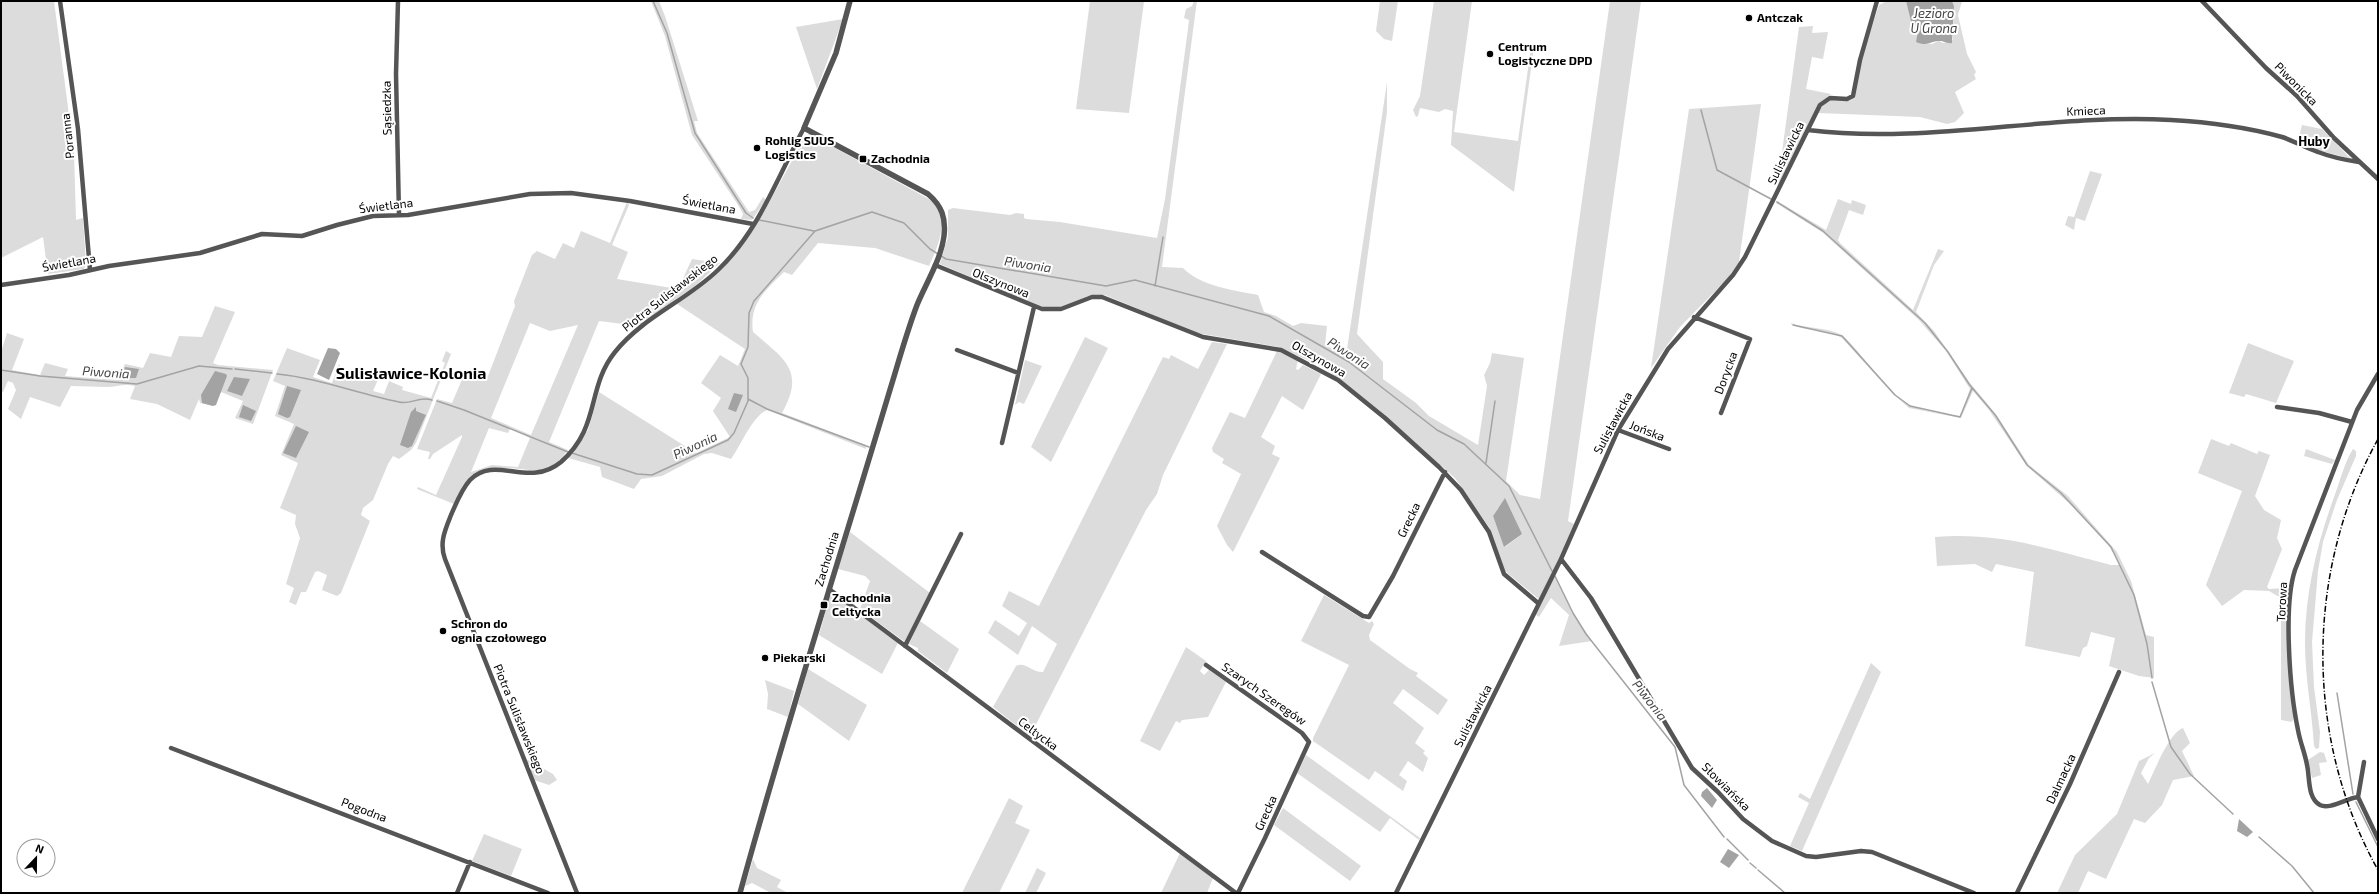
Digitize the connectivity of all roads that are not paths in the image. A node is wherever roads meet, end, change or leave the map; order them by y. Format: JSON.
{"nodes":[{"id":1,"x":60,"y":1,"type":"edge"},
{"id":2,"x":398,"y":1,"type":"edge"},
{"id":3,"x":850,"y":1,"type":"edge"},
{"id":4,"x":1878,"y":1,"type":"edge"},
{"id":5,"x":2202,"y":1,"type":"edge"},
{"id":6,"x":804,"y":128,"type":"junction"},
{"id":7,"x":1808,"y":130,"type":"junction"},
{"id":8,"x":2359,"y":162,"type":"junction"},
{"id":9,"x":2378,"y":179,"type":"edge"},
{"id":10,"x":399,"y":215,"type":"junction"},
{"id":11,"x":753,"y":224,"type":"junction"},
{"id":12,"x":935,"y":265,"type":"junction"},
{"id":13,"x":90,"y":270,"type":"junction"},
{"id":14,"x":1,"y":285,"type":"edge"},
{"id":15,"x":1034,"y":307,"type":"junction"},
{"id":16,"x":1694,"y":317,"type":"junction"},
{"id":17,"x":957,"y":350,"type":"dead end"},
{"id":18,"x":1018,"y":373,"type":"junction"},
{"id":19,"x":2378,"y":374,"type":"edge"},
{"id":20,"x":2277,"y":407,"type":"dead end"},
{"id":21,"x":1721,"y":413,"type":"dead end"},
{"id":22,"x":2352,"y":422,"type":"junction"},
{"id":23,"x":1618,"y":430,"type":"junction"},
{"id":24,"x":1002,"y":443,"type":"dead end"},
{"id":25,"x":1669,"y":449,"type":"dead end"},
{"id":26,"x":1445,"y":472,"type":"junction"},
{"id":27,"x":961,"y":534,"type":"dead end"},
{"id":28,"x":1262,"y":552,"type":"dead end"},
{"id":29,"x":1561,"y":559,"type":"junction"},
{"id":30,"x":829,"y":589,"type":"junction"},
{"id":31,"x":1538,"y":603,"type":"junction"},
{"id":32,"x":905,"y":646,"type":"junction"},
{"id":33,"x":1206,"y":665,"type":"dead end"},
{"id":34,"x":2119,"y":672,"type":"dead end"},
{"id":35,"x":1308,"y":740,"type":"joint"},
{"id":36,"x":171,"y":748,"type":"dead end"},
{"id":37,"x":2364,"y":762,"type":"dead end"},
{"id":38,"x":2358,"y":797,"type":"junction"},
{"id":39,"x":2378,"y":839,"type":"edge"},
{"id":40,"x":470,"y":862,"type":"junction"},
{"id":41,"x":457,"y":893,"type":"edge"},
{"id":42,"x":548,"y":893,"type":"edge"},
{"id":43,"x":577,"y":893,"type":"edge"},
{"id":44,"x":740,"y":893,"type":"edge"},
{"id":45,"x":1237,"y":893,"type":"edge"},
{"id":46,"x":1396,"y":893,"type":"edge"},
{"id":47,"x":1974,"y":893,"type":"edge"},
{"id":48,"x":2017,"y":893,"type":"edge"}],
"edges":[{"from":1,"to":13,"type":"street","name":"Poranna"},
{"from":2,"to":10,"type":"street","name":"Sąsiedzka"},
{"from":3,"to":6,"type":"street"},
{"from":4,"to":7,"type":"street","name":"Sulisławicka"},
{"from":5,"to":8,"type":"street","name":"Piwonicka"},
{"from":6,"to":11,"type":"street","name":"Piotra Sulisławskiego"},
{"from":6,"to":12,"type":"street","name":"Zachodnia"},
{"from":7,"to":8,"type":"street","name":"Kmieca"},
{"from":7,"to":16,"type":"street","name":"Sulisławicka"},
{"from":8,"to":9,"type":"street","name":"Piwonicka"},
{"from":10,"to":11,"type":"street","name":"Świetlana"},
{"from":10,"to":13,"type":"street","name":"Świetlana"},
{"from":11,"to":43,"type":"street","name":"Piotra Sulisławskiego"},
{"from":12,"to":15,"type":"street","name":"Olszynowa"},
{"from":12,"to":30,"type":"street","name":"Zachodnia"},
{"from":13,"to":14,"type":"street","name":"Świetlana"},
{"from":15,"to":18,"type":"street"},
{"from":15,"to":26,"type":"street","name":"Olszynowa"},
{"from":16,"to":21,"type":"street","name":"Dorycka"},
{"from":16,"to":23,"type":"street","name":"Sulisławicka"},
{"from":17,"to":18,"type":"street"},
{"from":18,"to":24,"type":"street"},
{"from":19,"to":22,"type":"street","name":"Torowa"},
{"from":20,"to":22,"type":"street"},
{"from":22,"to":38,"type":"street","name":"Torowa"},
{"from":23,"to":25,"type":"street","name":"Jońska"},
{"from":23,"to":29,"type":"street","name":"Sulisławicka"},
{"from":26,"to":28,"type":"street","name":"Grecka"},
{"from":26,"to":31,"type":"street","name":"Olszynowa"},
{"from":27,"to":32,"type":"street"},
{"from":29,"to":31,"type":"street","name":"Sulisławicka"},
{"from":29,"to":47,"type":"street","name":"Słowiańska"},
{"from":30,"to":32,"type":"street","name":"Celtycka"},
{"from":30,"to":44,"type":"street","name":"Zachodnia"},
{"from":31,"to":46,"type":"street","name":"Sulisławicka"},
{"from":32,"to":45,"type":"street","name":"Celtycka"},
{"from":33,"to":35,"type":"street","name":"Szarych Szeregów"},
{"from":34,"to":48,"type":"street","name":"Dalmacka"},
{"from":35,"to":45,"type":"street","name":"Grecka"},
{"from":36,"to":40,"type":"street","name":"Pogodna"},
{"from":37,"to":38,"type":"street"},
{"from":38,"to":39,"type":"street"},
{"from":40,"to":41,"type":"street"},
{"from":40,"to":42,"type":"street","name":"Pogodna"}]}
